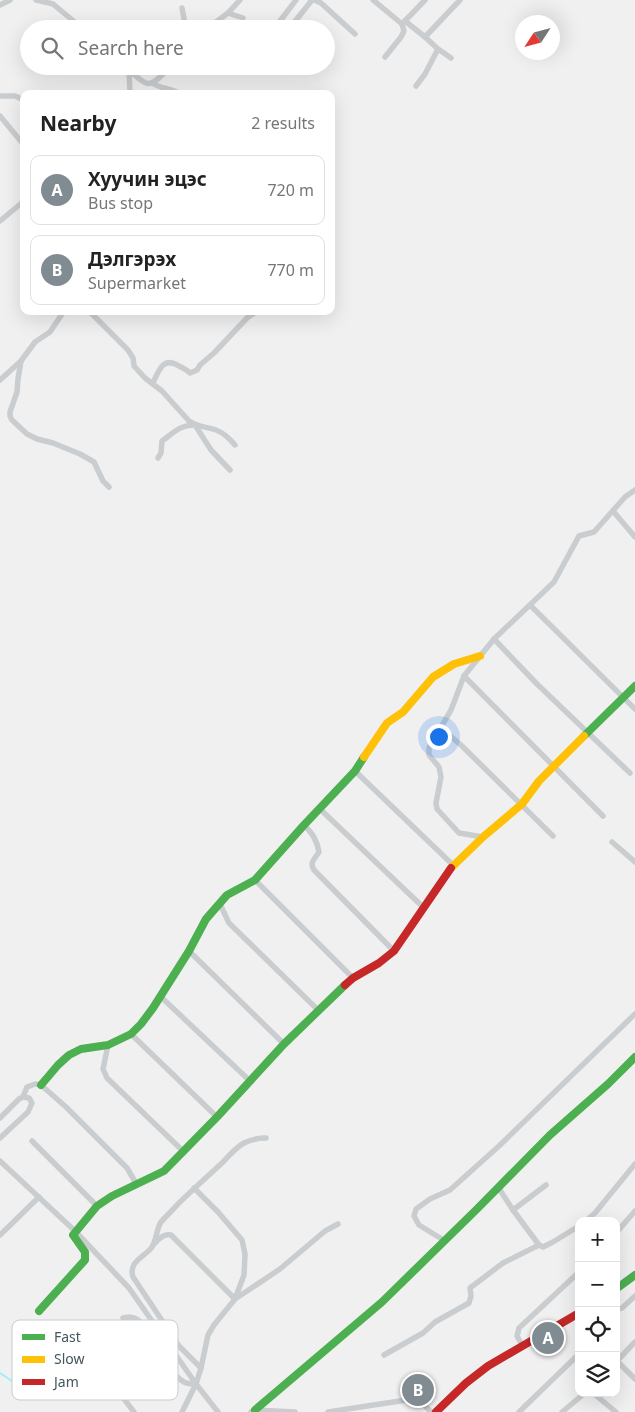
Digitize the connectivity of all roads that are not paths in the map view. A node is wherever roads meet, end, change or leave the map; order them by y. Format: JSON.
{"nodes":[{"id":1,"x":10,"y":0,"type":"edge"},
{"id":2,"x":36,"y":0,"type":"edge"},
{"id":3,"x":240,"y":0,"type":"edge"},
{"id":4,"x":296,"y":0,"type":"edge"},
{"id":5,"x":313,"y":0,"type":"edge"},
{"id":6,"x":373,"y":0,"type":"edge"},
{"id":7,"x":425,"y":0,"type":"edge"},
{"id":8,"x":460,"y":0,"type":"edge"},
{"id":9,"x":55,"y":2,"type":"edge"},
{"id":10,"x":0,"y":6,"type":"edge"},
{"id":11,"x":182,"y":8,"type":"dead end"},
{"id":12,"x":228,"y":13,"type":"junction"},
{"id":13,"x":243,"y":18,"type":"dead end"},
{"id":14,"x":74,"y":20,"type":"edge"},
{"id":15,"x":184,"y":20,"type":"edge"},
{"id":16,"x":219,"y":20,"type":"edge"},
{"id":17,"x":281,"y":20,"type":"edge"},
{"id":18,"x":296,"y":20,"type":"edge"},
{"id":19,"x":403,"y":23,"type":"junction"},
{"id":20,"x":355,"y":34,"type":"dead end"},
{"id":21,"x":425,"y":37,"type":"junction"},
{"id":22,"x":438,"y":49,"type":"junction"},
{"id":23,"x":385,"y":57,"type":"dead end"},
{"id":24,"x":452,"y":58,"type":"dead end"},
{"id":25,"x":128,"y":75,"type":"edge"},
{"id":26,"x":135,"y":75,"type":"edge"},
{"id":27,"x":160,"y":75,"type":"edge"},
{"id":28,"x":152,"y":83,"type":"junction"},
{"id":29,"x":416,"y":86,"type":"dead end"},
{"id":30,"x":130,"y":90,"type":"edge"},
{"id":31,"x":171,"y":90,"type":"edge"},
{"id":32,"x":0,"y":96,"type":"edge"},
{"id":33,"x":20,"y":98,"type":"edge"},
{"id":34,"x":0,"y":116,"type":"edge"},
{"id":35,"x":20,"y":139,"type":"edge"},
{"id":36,"x":20,"y":204,"type":"edge"},
{"id":37,"x":0,"y":221,"type":"edge"},
{"id":38,"x":61,"y":315,"type":"edge"},
{"id":39,"x":93,"y":315,"type":"edge"},
{"id":40,"x":251,"y":315,"type":"edge"},
{"id":41,"x":21,"y":361,"type":"junction"},
{"id":42,"x":0,"y":380,"type":"edge"},
{"id":43,"x":153,"y":383,"type":"junction"},
{"id":44,"x":195,"y":425,"type":"junction"},
{"id":45,"x":235,"y":445,"type":"dead end"},
{"id":46,"x":158,"y":458,"type":"dead end"},
{"id":47,"x":230,"y":470,"type":"dead end"},
{"id":48,"x":109,"y":487,"type":"dead end"},
{"id":49,"x":635,"y":490,"type":"edge"},
{"id":50,"x":613,"y":511,"type":"junction"},
{"id":51,"x":635,"y":537,"type":"edge"},
{"id":52,"x":530,"y":605,"type":"junction"},
{"id":53,"x":494,"y":639,"type":"junction"},
{"id":54,"x":480,"y":656,"type":"junction"},
{"id":55,"x":464,"y":676,"type":"junction"},
{"id":56,"x":635,"y":686,"type":"edge"},
{"id":57,"x":623,"y":698,"type":"junction"},
{"id":58,"x":635,"y":709,"type":"edge"},
{"id":59,"x":441,"y":728,"type":"junction"},
{"id":60,"x":588,"y":732,"type":"junction"},
{"id":61,"x":554,"y":767,"type":"junction"},
{"id":62,"x":355,"y":771,"type":"junction"},
{"id":63,"x":630,"y":773,"type":"dead end"},
{"id":64,"x":522,"y":804,"type":"junction"},
{"id":65,"x":320,"y":808,"type":"junction"},
{"id":66,"x":603,"y":816,"type":"dead end"},
{"id":67,"x":304,"y":825,"type":"junction"},
{"id":68,"x":553,"y":836,"type":"dead end"},
{"id":69,"x":483,"y":837,"type":"junction"},
{"id":70,"x":612,"y":842,"type":"dead end"},
{"id":71,"x":635,"y":862,"type":"edge"},
{"id":72,"x":453,"y":865,"type":"junction"},
{"id":73,"x":255,"y":880,"type":"junction"},
{"id":74,"x":220,"y":904,"type":"junction"},
{"id":75,"x":424,"y":908,"type":"junction"},
{"id":76,"x":188,"y":951,"type":"junction"},
{"id":77,"x":394,"y":951,"type":"junction"},
{"id":78,"x":353,"y":978,"type":"junction"},
{"id":79,"x":160,"y":996,"type":"junction"},
{"id":80,"x":318,"y":1010,"type":"junction"},
{"id":81,"x":635,"y":1014,"type":"edge"},
{"id":82,"x":131,"y":1034,"type":"junction"},
{"id":83,"x":284,"y":1044,"type":"junction"},
{"id":84,"x":108,"y":1045,"type":"junction"},
{"id":85,"x":635,"y":1057,"type":"edge"},
{"id":86,"x":250,"y":1081,"type":"junction"},
{"id":87,"x":41,"y":1086,"type":"junction"},
{"id":88,"x":23,"y":1097,"type":"junction"},
{"id":89,"x":217,"y":1117,"type":"junction"},
{"id":90,"x":0,"y":1118,"type":"edge"},
{"id":91,"x":0,"y":1138,"type":"edge"},
{"id":92,"x":266,"y":1138,"type":"dead end"},
{"id":93,"x":32,"y":1141,"type":"dead end"},
{"id":94,"x":184,"y":1152,"type":"junction"},
{"id":95,"x":0,"y":1161,"type":"edge"},
{"id":96,"x":635,"y":1164,"type":"edge"},
{"id":97,"x":136,"y":1185,"type":"junction"},
{"id":98,"x":546,"y":1185,"type":"dead end"},
{"id":99,"x":194,"y":1188,"type":"junction"},
{"id":100,"x":498,"y":1188,"type":"junction"},
{"id":101,"x":39,"y":1197,"type":"junction"},
{"id":102,"x":97,"y":1206,"type":"junction"},
{"id":103,"x":513,"y":1210,"type":"junction"},
{"id":104,"x":635,"y":1211,"type":"edge"},
{"id":105,"x":590,"y":1217,"type":"edge"},
{"id":106,"x":338,"y":1224,"type":"dead end"},
{"id":107,"x":575,"y":1228,"type":"edge"},
{"id":108,"x":620,"y":1228,"type":"edge"},
{"id":109,"x":75,"y":1231,"type":"junction"},
{"id":110,"x":0,"y":1235,"type":"edge"},
{"id":111,"x":445,"y":1241,"type":"junction"},
{"id":112,"x":154,"y":1245,"type":"junction"},
{"id":113,"x":539,"y":1245,"type":"junction"},
{"id":114,"x":635,"y":1275,"type":"edge"},
{"id":115,"x":575,"y":1276,"type":"edge"},
{"id":116,"x":620,"y":1286,"type":"edge"},
{"id":117,"x":635,"y":1296,"type":"edge"},
{"id":118,"x":235,"y":1299,"type":"junction"},
{"id":119,"x":620,"y":1309,"type":"edge"},
{"id":120,"x":39,"y":1311,"type":"dead end"},
{"id":121,"x":575,"y":1315,"type":"edge"},
{"id":122,"x":123,"y":1318,"type":"dead end"},
{"id":123,"x":138,"y":1320,"type":"edge"},
{"id":124,"x":152,"y":1320,"type":"edge"},
{"id":125,"x":162,"y":1320,"type":"edge"},
{"id":126,"x":635,"y":1342,"type":"edge"},
{"id":127,"x":178,"y":1344,"type":"edge"},
{"id":128,"x":522,"y":1345,"type":"junction"},
{"id":129,"x":384,"y":1355,"type":"dead end"},
{"id":130,"x":178,"y":1358,"type":"edge"},
{"id":131,"x":575,"y":1358,"type":"edge"},
{"id":132,"x":620,"y":1359,"type":"edge"},
{"id":133,"x":620,"y":1365,"type":"edge"},
{"id":134,"x":201,"y":1368,"type":"junction"},
{"id":135,"x":178,"y":1378,"type":"edge"},
{"id":136,"x":635,"y":1379,"type":"edge"},
{"id":137,"x":196,"y":1384,"type":"junction"},
{"id":138,"x":580,"y":1397,"type":"edge"},
{"id":139,"x":598,"y":1397,"type":"edge"},
{"id":140,"x":125,"y":1400,"type":"edge"},
{"id":141,"x":527,"y":1404,"type":"junction"},
{"id":142,"x":253,"y":1411,"type":"edge"},
{"id":143,"x":134,"y":1412,"type":"edge"},
{"id":144,"x":182,"y":1412,"type":"edge"},
{"id":145,"x":218,"y":1412,"type":"edge"},
{"id":146,"x":295,"y":1412,"type":"edge"},
{"id":147,"x":328,"y":1412,"type":"edge"},
{"id":148,"x":431,"y":1412,"type":"edge"},
{"id":149,"x":436,"y":1412,"type":"edge"},
{"id":150,"x":519,"y":1412,"type":"edge"},
{"id":151,"x":531,"y":1412,"type":"edge"},
{"id":152,"x":562,"y":1412,"type":"edge"},
{"id":153,"x":616,"y":1412,"type":"edge"}],
"edges":[{"from":1,"to":10,"type":"street"},
{"from":2,"to":9,"type":"street"},
{"from":3,"to":12,"type":"street"},
{"from":4,"to":17,"type":"street"},
{"from":5,"to":18,"type":"street"},
{"from":5,"to":20,"type":"street"},
{"from":6,"to":19,"type":"street"},
{"from":7,"to":19,"type":"street"},
{"from":8,"to":21,"type":"street"},
{"from":9,"to":14,"type":"street"},
{"from":11,"to":15,"type":"street"},
{"from":12,"to":13,"type":"street"},
{"from":12,"to":16,"type":"street"},
{"from":19,"to":21,"type":"street"},
{"from":19,"to":23,"type":"street"},
{"from":21,"to":22,"type":"street"},
{"from":22,"to":24,"type":"street"},
{"from":22,"to":29,"type":"street"},
{"from":25,"to":30,"type":"street"},
{"from":26,"to":28,"type":"street"},
{"from":27,"to":28,"type":"street"},
{"from":28,"to":31,"type":"street"},
{"from":32,"to":33,"type":"street"},
{"from":34,"to":35,"type":"street"},
{"from":36,"to":37,"type":"street"},
{"from":38,"to":41,"type":"street"},
{"from":39,"to":43,"type":"street"},
{"from":40,"to":43,"type":"street"},
{"from":41,"to":42,"type":"street"},
{"from":41,"to":48,"type":"street"},
{"from":43,"to":44,"type":"street"},
{"from":44,"to":45,"type":"street"},
{"from":44,"to":46,"type":"street"},
{"from":44,"to":47,"type":"street"},
{"from":49,"to":50,"type":"street"},
{"from":50,"to":51,"type":"street"},
{"from":50,"to":52,"type":"street"},
{"from":52,"to":53,"type":"street"},
{"from":52,"to":57,"type":"street"},
{"from":53,"to":54,"type":"street"},
{"from":53,"to":60,"type":"street"},
{"from":54,"to":55,"type":"street"},
{"from":54,"to":62,"type":"street"},
{"from":55,"to":59,"type":"street"},
{"from":55,"to":61,"type":"street"},
{"from":56,"to":57,"type":"street"},
{"from":57,"to":58,"type":"street"},
{"from":57,"to":60,"type":"street"},
{"from":59,"to":64,"type":"street"},
{"from":59,"to":69,"type":"street"},
{"from":60,"to":61,"type":"street"},
{"from":60,"to":63,"type":"street"},
{"from":61,"to":64,"type":"street"},
{"from":61,"to":66,"type":"street"},
{"from":62,"to":65,"type":"street"},
{"from":62,"to":72,"type":"street"},
{"from":64,"to":68,"type":"street"},
{"from":64,"to":69,"type":"street"},
{"from":65,"to":67,"type":"street"},
{"from":65,"to":75,"type":"street"},
{"from":67,"to":73,"type":"street"},
{"from":67,"to":77,"type":"street"},
{"from":69,"to":72,"type":"street"},
{"from":70,"to":71,"type":"street"},
{"from":72,"to":75,"type":"street"},
{"from":73,"to":74,"type":"street"},
{"from":73,"to":78,"type":"street"},
{"from":74,"to":76,"type":"street"},
{"from":74,"to":80,"type":"street"},
{"from":75,"to":77,"type":"street"},
{"from":76,"to":79,"type":"street"},
{"from":76,"to":83,"type":"street"},
{"from":77,"to":78,"type":"street"},
{"from":78,"to":80,"type":"street"},
{"from":79,"to":82,"type":"street"},
{"from":79,"to":86,"type":"street"},
{"from":80,"to":83,"type":"street"},
{"from":81,"to":111,"type":"street"},
{"from":82,"to":84,"type":"street"},
{"from":82,"to":89,"type":"street"},
{"from":83,"to":86,"type":"street"},
{"from":84,"to":87,"type":"street"},
{"from":84,"to":94,"type":"street"},
{"from":85,"to":100,"type":"street"},
{"from":86,"to":89,"type":"street"},
{"from":87,"to":88,"type":"street"},
{"from":87,"to":97,"type":"street"},
{"from":88,"to":90,"type":"street"},
{"from":88,"to":91,"type":"street"},
{"from":89,"to":94,"type":"street"},
{"from":92,"to":99,"type":"street"},
{"from":93,"to":102,"type":"street"},
{"from":94,"to":97,"type":"street"},
{"from":95,"to":101,"type":"street"},
{"from":96,"to":105,"type":"street"},
{"from":97,"to":102,"type":"street"},
{"from":98,"to":103,"type":"street"},
{"from":99,"to":112,"type":"street"},
{"from":99,"to":118,"type":"street"},
{"from":100,"to":103,"type":"street"},
{"from":100,"to":111,"type":"street"},
{"from":101,"to":109,"type":"street"},
{"from":101,"to":110,"type":"street"},
{"from":102,"to":109,"type":"street"},
{"from":103,"to":113,"type":"street"},
{"from":104,"to":108,"type":"street"},
{"from":106,"to":118,"type":"street"},
{"from":107,"to":113,"type":"street"},
{"from":109,"to":120,"type":"street"},
{"from":109,"to":124,"type":"street"},
{"from":111,"to":142,"type":"street"},
{"from":112,"to":118,"type":"street"},
{"from":112,"to":125,"type":"street"},
{"from":113,"to":129,"type":"street"},
{"from":114,"to":116,"type":"street"},
{"from":115,"to":128,"type":"street"},
{"from":117,"to":119,"type":"street"},
{"from":118,"to":134,"type":"street"},
{"from":121,"to":128,"type":"street"},
{"from":122,"to":123,"type":"street"},
{"from":126,"to":132,"type":"street"},
{"from":127,"to":134,"type":"street"},
{"from":128,"to":149,"type":"street"},
{"from":130,"to":137,"type":"street"},
{"from":131,"to":141,"type":"street"},
{"from":133,"to":136,"type":"street"},
{"from":134,"to":137,"type":"street"},
{"from":135,"to":137,"type":"street"},
{"from":137,"to":144,"type":"street"},
{"from":137,"to":145,"type":"street"},
{"from":138,"to":152,"type":"street"},
{"from":139,"to":153,"type":"street"},
{"from":140,"to":143,"type":"street"},
{"from":141,"to":150,"type":"street"},
{"from":141,"to":151,"type":"street"},
{"from":142,"to":146,"type":"street"},
{"from":147,"to":148,"type":"street"}]}
